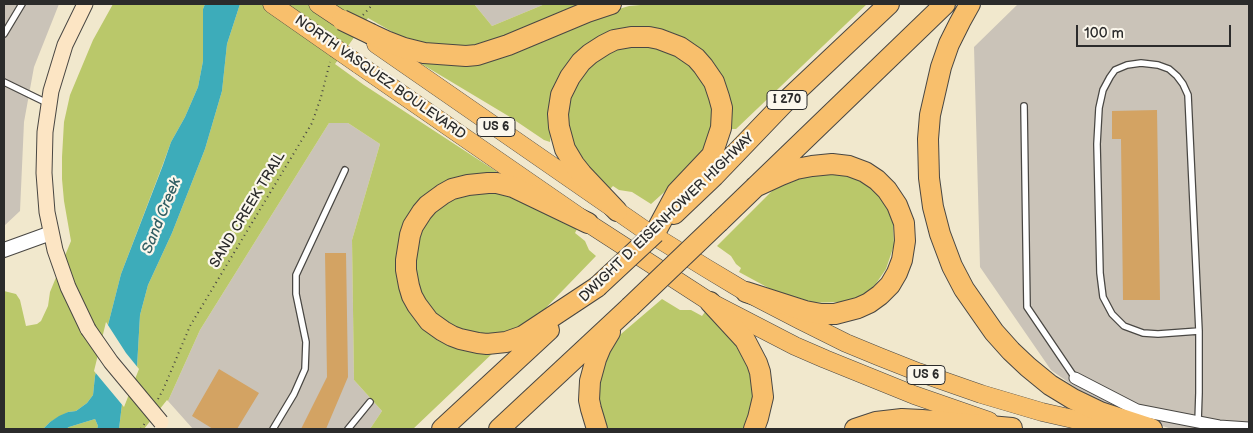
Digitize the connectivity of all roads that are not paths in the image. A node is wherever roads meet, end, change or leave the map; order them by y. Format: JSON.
{"nodes":[{"id":1,"x":22,"y":4,"type":"edge"},
{"id":2,"x":85,"y":4,"type":"edge"},
{"id":3,"x":272,"y":4,"type":"edge"},
{"id":4,"x":318,"y":4,"type":"edge"},
{"id":5,"x":611,"y":4,"type":"edge"},
{"id":6,"x":889,"y":4,"type":"edge"},
{"id":7,"x":946,"y":4,"type":"edge"},
{"id":8,"x":970,"y":4,"type":"edge"},
{"id":9,"x":362,"y":29,"type":"junction"},
{"id":10,"x":4,"y":34,"type":"edge"},
{"id":11,"x":4,"y":82,"type":"edge"},
{"id":12,"x":49,"y":104,"type":"junction"},
{"id":13,"x":1024,"y":106,"type":"dead end"},
{"id":14,"x":345,"y":170,"type":"dead end"},
{"id":15,"x":755,"y":187,"type":"junction"},
{"id":16,"x":683,"y":196,"type":"junction"},
{"id":17,"x":617,"y":211,"type":"junction"},
{"id":18,"x":588,"y":222,"type":"junction"},
{"id":19,"x":51,"y":233,"type":"junction"},
{"id":20,"x":4,"y":250,"type":"edge"},
{"id":21,"x":596,"y":287,"type":"junction"},
{"id":22,"x":746,"y":292,"type":"junction"},
{"id":23,"x":710,"y":302,"type":"junction"},
{"id":24,"x":630,"y":307,"type":"junction"},
{"id":25,"x":1199,"y":331,"type":"junction"},
{"id":26,"x":1075,"y":378,"type":"joint"},
{"id":27,"x":370,"y":402,"type":"dead end"},
{"id":28,"x":1198,"y":422,"type":"junction"},
{"id":29,"x":165,"y":427,"type":"edge"},
{"id":30,"x":1249,"y":428,"type":"edge"},
{"id":31,"x":273,"y":429,"type":"edge"},
{"id":32,"x":348,"y":429,"type":"edge"},
{"id":33,"x":442,"y":429,"type":"edge"},
{"id":34,"x":499,"y":429,"type":"edge"},
{"id":35,"x":597,"y":429,"type":"edge"},
{"id":36,"x":754,"y":429,"type":"edge"},
{"id":37,"x":855,"y":429,"type":"edge"},
{"id":38,"x":1014,"y":429,"type":"edge"},
{"id":39,"x":1117,"y":429,"type":"edge"},
{"id":40,"x":1152,"y":429,"type":"edge"}],
"edges":[{"from":1,"to":10,"type":"lane"},
{"from":2,"to":12,"type":"main road"},
{"from":3,"to":18,"type":"highway","name":"NORTH VASQUEZ BOULEVARD","number":"US 6","bridge":true},
{"from":4,"to":9,"type":"highway","name":"NORTH VASQUEZ BOULEVARD","number":"US 6"},
{"from":5,"to":9,"type":"highway"},
{"from":6,"to":16,"type":"highway","name":"DWIGHT D. EISENHOWER HIGHWAY","number":"I 270"},
{"from":7,"to":15,"type":"highway","number":"I 270"},
{"from":8,"to":40,"type":"highway"},
{"from":9,"to":17,"type":"highway","name":"NORTH VASQUEZ BOULEVARD","number":"US 6"},
{"from":11,"to":12,"type":"lane"},
{"from":12,"to":19,"type":"main road"},
{"from":13,"to":26,"type":"lane"},
{"from":14,"to":31,"type":"lane"},
{"from":15,"to":22,"type":"highway"},
{"from":15,"to":24,"type":"highway","number":"I 270","bridge":true},
{"from":16,"to":17,"type":"highway"},
{"from":16,"to":21,"type":"highway","name":"DWIGHT D. EISENHOWER HIGHWAY","bridge":true},
{"from":17,"to":22,"type":"highway","name":"NORTH VASQUEZ BOULEVARD","number":"US 6"},
{"from":18,"to":21,"type":"highway"},
{"from":18,"to":23,"type":"highway","name":"NORTH VASQUEZ BOULEVARD","number":"US 6"},
{"from":19,"to":20,"type":"street"},
{"from":19,"to":29,"type":"main road","bridge":true},
{"from":21,"to":33,"type":"highway","name":"DWIGHT D. EISENHOWER HIGHWAY"},
{"from":22,"to":39,"type":"highway","name":"NORTH VASQUEZ BOULEVARD","number":"US 6"},
{"from":23,"to":36,"type":"highway"},
{"from":23,"to":38,"type":"highway","name":"NORTH VASQUEZ BOULEVARD","number":"US 6"},
{"from":24,"to":34,"type":"highway","number":"I 270"},
{"from":24,"to":35,"type":"highway"},
{"from":25,"to":25,"type":"lane"},
{"from":25,"to":28,"type":"lane"},
{"from":26,"to":28,"type":"street"},
{"from":27,"to":32,"type":"lane"},
{"from":28,"to":30,"type":"street"},
{"from":37,"to":38,"type":"highway"}]}
